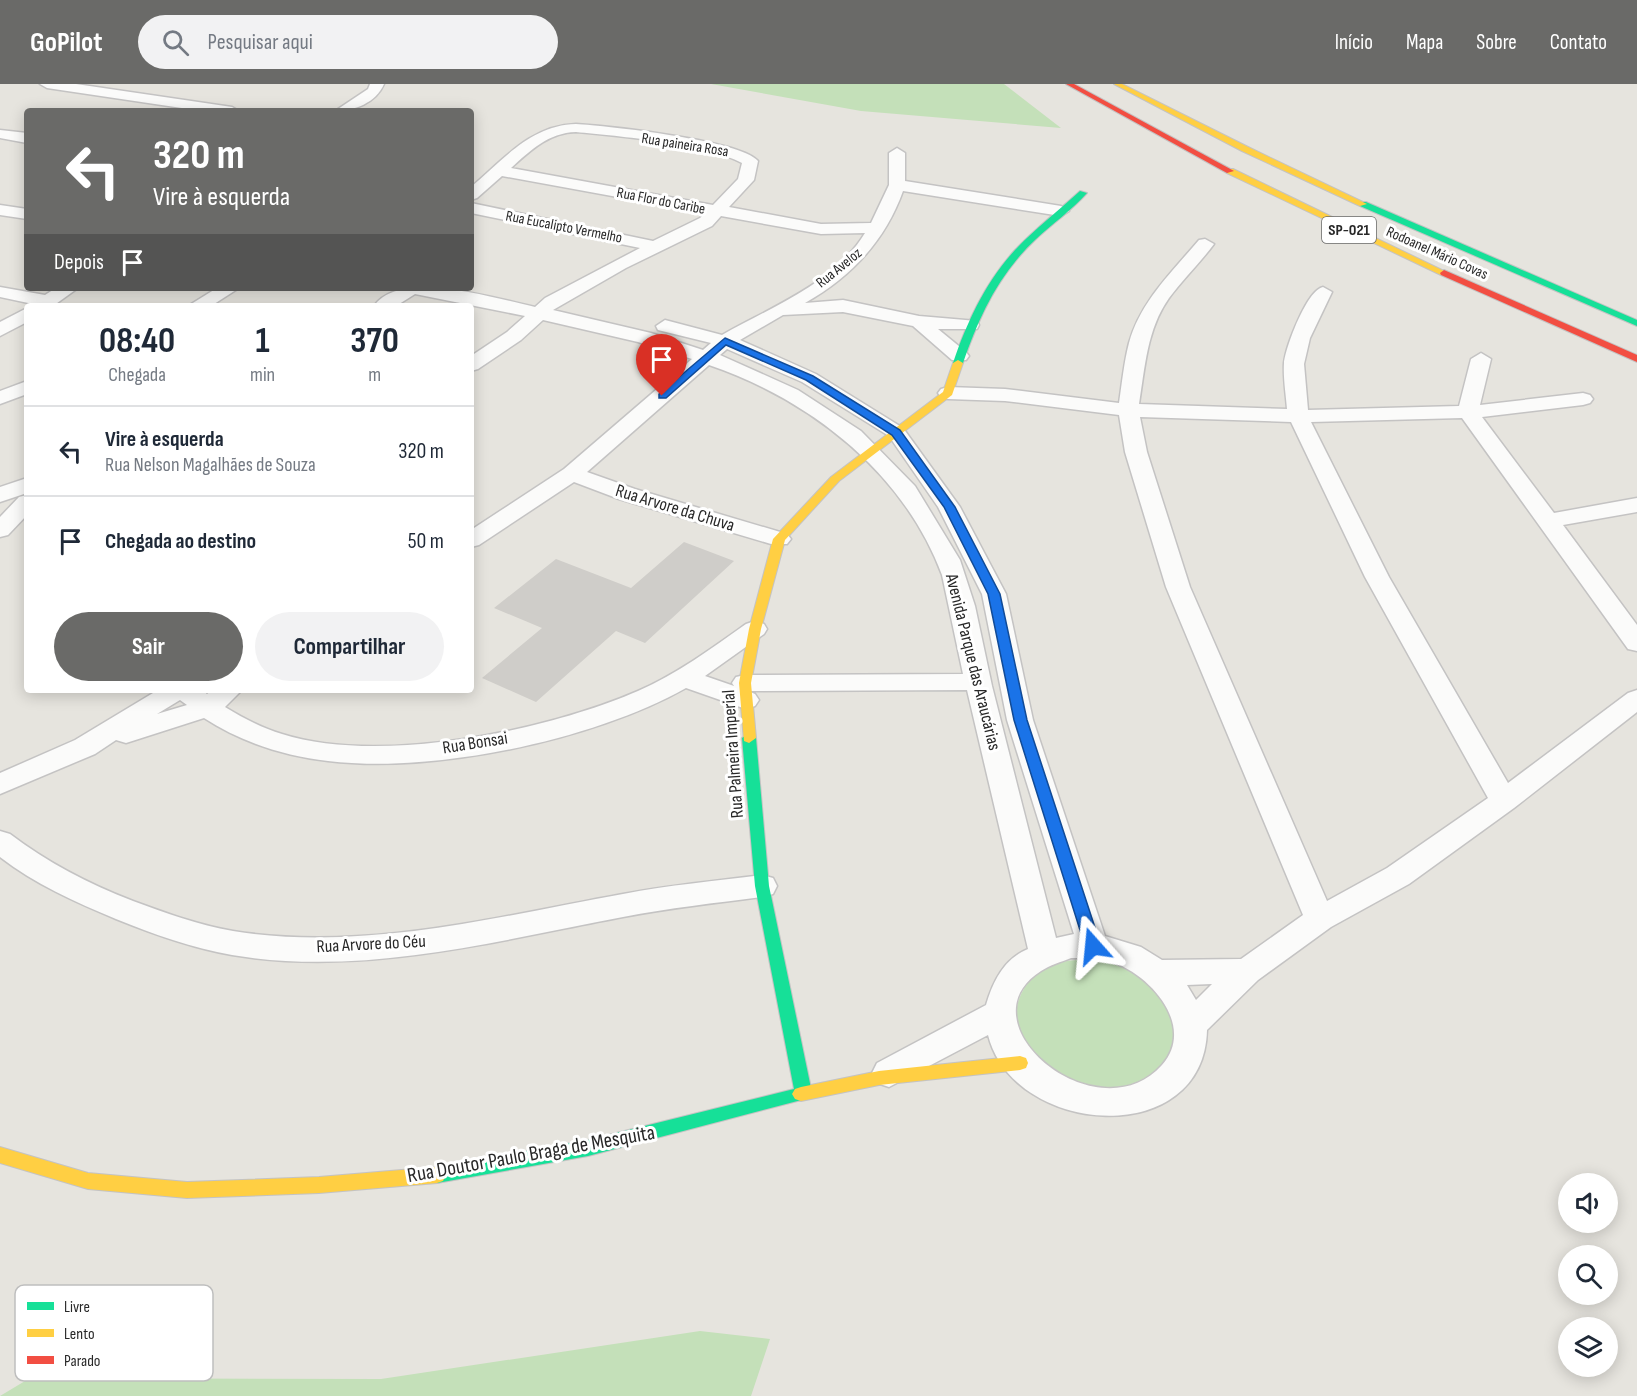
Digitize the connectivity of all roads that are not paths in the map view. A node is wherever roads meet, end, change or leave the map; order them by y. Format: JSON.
{"nodes":[{"id":1,"x":47,"y":84,"type":"edge"},
{"id":2,"x":377,"y":84,"type":"edge"},
{"id":3,"x":1069,"y":84,"type":"edge"},
{"id":4,"x":1117,"y":84,"type":"edge"},
{"id":5,"x":211,"y":108,"type":"edge"},
{"id":6,"x":347,"y":108,"type":"edge"},
{"id":7,"x":0,"y":134,"type":"edge"},
{"id":8,"x":24,"y":138,"type":"edge"},
{"id":9,"x":897,"y":153,"type":"dead end"},
{"id":10,"x":501,"y":171,"type":"junction"},
{"id":11,"x":897,"y":185,"type":"junction"},
{"id":12,"x":474,"y":193,"type":"edge"},
{"id":13,"x":1083,"y":193,"type":"dead end"},
{"id":14,"x":0,"y":198,"type":"edge"},
{"id":15,"x":24,"y":202,"type":"edge"},
{"id":16,"x":474,"y":209,"type":"edge"},
{"id":17,"x":0,"y":210,"type":"edge"},
{"id":18,"x":1061,"y":211,"type":"junction"},
{"id":19,"x":719,"y":212,"type":"junction"},
{"id":20,"x":24,"y":214,"type":"edge"},
{"id":21,"x":877,"y":228,"type":"junction"},
{"id":22,"x":821,"y":229,"type":"junction"},
{"id":23,"x":1205,"y":244,"type":"dead end"},
{"id":24,"x":865,"y":247,"type":"junction"},
{"id":25,"x":656,"y":248,"type":"junction"},
{"id":26,"x":598,"y":279,"type":"junction"},
{"id":27,"x":827,"y":282,"type":"junction"},
{"id":28,"x":474,"y":287,"type":"edge"},
{"id":29,"x":64,"y":291,"type":"edge"},
{"id":30,"x":224,"y":291,"type":"edge"},
{"id":31,"x":385,"y":291,"type":"edge"},
{"id":32,"x":408,"y":291,"type":"edge"},
{"id":33,"x":431,"y":291,"type":"edge"},
{"id":34,"x":0,"y":292,"type":"edge"},
{"id":35,"x":1323,"y":292,"type":"dead end"},
{"id":36,"x":44,"y":303,"type":"edge"},
{"id":37,"x":202,"y":303,"type":"edge"},
{"id":38,"x":374,"y":303,"type":"edge"},
{"id":39,"x":388,"y":303,"type":"edge"},
{"id":40,"x":843,"y":306,"type":"junction"},
{"id":41,"x":574,"y":307,"type":"junction"},
{"id":42,"x":780,"y":310,"type":"junction"},
{"id":43,"x":548,"y":311,"type":"junction"},
{"id":44,"x":24,"y":316,"type":"edge"},
{"id":45,"x":919,"y":322,"type":"junction"},
{"id":46,"x":1637,"y":323,"type":"edge"},
{"id":47,"x":970,"y":325,"type":"junction"},
{"id":48,"x":0,"y":330,"type":"edge"},
{"id":49,"x":716,"y":349,"type":"junction"},
{"id":50,"x":1481,"y":359,"type":"dead end"},
{"id":51,"x":1637,"y":359,"type":"edge"},
{"id":52,"x":474,"y":363,"type":"edge"},
{"id":53,"x":958,"y":364,"type":"junction"},
{"id":54,"x":24,"y":388,"type":"edge"},
{"id":55,"x":948,"y":393,"type":"junction"},
{"id":56,"x":1005,"y":395,"type":"junction"},
{"id":57,"x":0,"y":398,"type":"edge"},
{"id":58,"x":1583,"y":399,"type":"dead end"},
{"id":59,"x":1128,"y":410,"type":"junction"},
{"id":60,"x":1468,"y":412,"type":"junction"},
{"id":61,"x":1298,"y":416,"type":"junction"},
{"id":62,"x":896,"y":432,"type":"junction"},
{"id":63,"x":871,"y":452,"type":"junction"},
{"id":64,"x":572,"y":474,"type":"junction"},
{"id":65,"x":24,"y":486,"type":"edge"},
{"id":66,"x":0,"y":495,"type":"edge"},
{"id":67,"x":24,"y":505,"type":"edge"},
{"id":68,"x":1637,"y":505,"type":"edge"},
{"id":69,"x":1548,"y":521,"type":"junction"},
{"id":70,"x":0,"y":530,"type":"edge"},
{"id":71,"x":474,"y":538,"type":"edge"},
{"id":72,"x":779,"y":539,"type":"junction"},
{"id":73,"x":755,"y":629,"type":"junction"},
{"id":74,"x":1637,"y":643,"type":"edge"},
{"id":75,"x":685,"y":678,"type":"junction"},
{"id":76,"x":978,"y":682,"type":"junction"},
{"id":77,"x":745,"y":692,"type":"junction"},
{"id":78,"x":172,"y":693,"type":"edge"},
{"id":79,"x":189,"y":693,"type":"edge"},
{"id":80,"x":225,"y":693,"type":"edge"},
{"id":81,"x":1637,"y":699,"type":"edge"},
{"id":82,"x":208,"y":707,"type":"junction"},
{"id":83,"x":85,"y":747,"type":"junction"},
{"id":84,"x":0,"y":784,"type":"edge"},
{"id":85,"x":1504,"y":801,"type":"junction"},
{"id":86,"x":0,"y":842,"type":"edge"},
{"id":87,"x":762,"y":886,"type":"junction"},
{"id":88,"x":1320,"y":919,"type":"junction"},
{"id":89,"x":1093,"y":946,"type":"junction"},
{"id":90,"x":1044,"y":952,"type":"junction"},
{"id":91,"x":1247,"y":971,"type":"junction"},
{"id":92,"x":1159,"y":973,"type":"junction"},
{"id":93,"x":999,"y":1013,"type":"junction"},
{"id":94,"x":1191,"y":1025,"type":"junction"},
{"id":95,"x":1020,"y":1063,"type":"junction"},
{"id":96,"x":879,"y":1078,"type":"junction"},
{"id":97,"x":803,"y":1093,"type":"junction"},
{"id":98,"x":0,"y":1155,"type":"edge"}],
"edges":[{"from":1,"to":5,"type":"street"},
{"from":2,"to":6,"type":"street"},
{"from":3,"to":51,"type":"main road","name":"Rodoanel Mário Covas","number":"SP-021"},
{"from":4,"to":46,"type":"main road","name":"Rodoanel Mário Covas","number":"SP-021"},
{"from":7,"to":8,"type":"street"},
{"from":9,"to":11,"type":"street","name":"Rua Aveloz"},
{"from":10,"to":12,"type":"street"},
{"from":10,"to":19,"type":"street","name":"Rua Flor do Caribe"},
{"from":10,"to":19,"type":"street","name":"Rua paineira Rosa"},
{"from":11,"to":18,"type":"street"},
{"from":11,"to":21,"type":"street","name":"Rua Aveloz"},
{"from":13,"to":18,"type":"main road"},
{"from":14,"to":15,"type":"street"},
{"from":16,"to":25,"type":"street","name":"Rua Eucalipto Vermelho"},
{"from":17,"to":20,"type":"street"},
{"from":18,"to":47,"type":"main road"},
{"from":19,"to":22,"type":"street","name":"Rua Flor do Caribe"},
{"from":19,"to":25,"type":"street","name":"Rua paineira Rosa"},
{"from":21,"to":22,"type":"street"},
{"from":21,"to":24,"type":"street","name":"Rua Aveloz"},
{"from":22,"to":24,"type":"street"},
{"from":23,"to":59,"type":"street"},
{"from":24,"to":27,"type":"street","name":"Rua Aveloz"},
{"from":25,"to":26,"type":"street","name":"Rua paineira Rosa"},
{"from":26,"to":41,"type":"street"},
{"from":26,"to":43,"type":"street"},
{"from":27,"to":40,"type":"street"},
{"from":27,"to":42,"type":"street","name":"Rua Aveloz"},
{"from":28,"to":43,"type":"street","name":"Avenida Parque das Araucárias"},
{"from":29,"to":36,"type":"street"},
{"from":30,"to":37,"type":"street"},
{"from":31,"to":38,"type":"street"},
{"from":32,"to":39,"type":"street"},
{"from":33,"to":43,"type":"street","name":"Avenida Parque das Araucárias"},
{"from":34,"to":36,"type":"street"},
{"from":35,"to":61,"type":"street"},
{"from":40,"to":42,"type":"street"},
{"from":40,"to":45,"type":"street"},
{"from":41,"to":43,"type":"street"},
{"from":41,"to":49,"type":"street","name":"Avenida Parque das Araucárias"},
{"from":42,"to":49,"type":"street","name":"Rua Aveloz"},
{"from":43,"to":49,"type":"street","name":"Avenida Parque das Araucárias"},
{"from":43,"to":52,"type":"street"},
{"from":44,"to":48,"type":"street"},
{"from":45,"to":47,"type":"street"},
{"from":45,"to":53,"type":"street"},
{"from":47,"to":53,"type":"main road"},
{"from":49,"to":62,"type":"street","name":"Avenida Parque das Araucárias"},
{"from":49,"to":63,"type":"street","name":"Avenida Parque das Araucárias"},
{"from":49,"to":64,"type":"street","name":"Rua Aveloz"},
{"from":50,"to":60,"type":"street"},
{"from":53,"to":55,"type":"main road"},
{"from":53,"to":56,"type":"street"},
{"from":54,"to":57,"type":"street"},
{"from":55,"to":56,"type":"street"},
{"from":55,"to":62,"type":"main road","name":"Rua Palmeira Imperial"},
{"from":56,"to":59,"type":"street"},
{"from":58,"to":60,"type":"street"},
{"from":59,"to":61,"type":"street"},
{"from":59,"to":88,"type":"street"},
{"from":60,"to":61,"type":"street"},
{"from":60,"to":69,"type":"street"},
{"from":61,"to":85,"type":"street"},
{"from":62,"to":63,"type":"main road","name":"Rua Palmeira Imperial"},
{"from":62,"to":89,"type":"street","name":"Avenida Parque das Araucárias"},
{"from":63,"to":72,"type":"main road","name":"Rua Palmeira Imperial"},
{"from":63,"to":76,"type":"street","name":"Avenida Parque das Araucárias"},
{"from":64,"to":71,"type":"street","name":"Rua Aveloz"},
{"from":64,"to":72,"type":"street","name":"Rua Arvore da Chuva"},
{"from":65,"to":66,"type":"street"},
{"from":67,"to":70,"type":"street"},
{"from":68,"to":69,"type":"street"},
{"from":69,"to":74,"type":"street"},
{"from":72,"to":73,"type":"main road","name":"Rua Palmeira Imperial"},
{"from":73,"to":75,"type":"street","name":"Rua Bonsai"},
{"from":73,"to":77,"type":"main road","name":"Rua Palmeira Imperial"},
{"from":75,"to":77,"type":"street"},
{"from":75,"to":82,"type":"street","name":"Rua Bonsai"},
{"from":76,"to":77,"type":"street"},
{"from":76,"to":90,"type":"street","name":"Avenida Parque das Araucárias"},
{"from":77,"to":87,"type":"main road","name":"Rua Palmeira Imperial"},
{"from":78,"to":83,"type":"street"},
{"from":79,"to":82,"type":"street","name":"Rua Bonsai"},
{"from":80,"to":82,"type":"street"},
{"from":81,"to":85,"type":"street"},
{"from":82,"to":83,"type":"street"},
{"from":83,"to":84,"type":"street"},
{"from":85,"to":88,"type":"street"},
{"from":86,"to":87,"type":"street","name":"Rua Arvore do Céu"},
{"from":87,"to":97,"type":"main road","name":"Rua Palmeira Imperial"},
{"from":88,"to":91,"type":"street"},
{"from":89,"to":90,"type":"street"},
{"from":89,"to":92,"type":"street"},
{"from":90,"to":93,"type":"street"},
{"from":91,"to":92,"type":"street"},
{"from":91,"to":94,"type":"street"},
{"from":92,"to":94,"type":"street"},
{"from":93,"to":95,"type":"street"},
{"from":93,"to":96,"type":"street"},
{"from":94,"to":95,"type":"street"},
{"from":95,"to":96,"type":"main road","name":"Rua Doutor Paulo Braga de Mesquita"},
{"from":96,"to":97,"type":"main road","name":"Rua Doutor Paulo Braga de Mesquita"},
{"from":97,"to":98,"type":"main road","name":"Rua Doutor Paulo Braga de Mesquita"}]}
